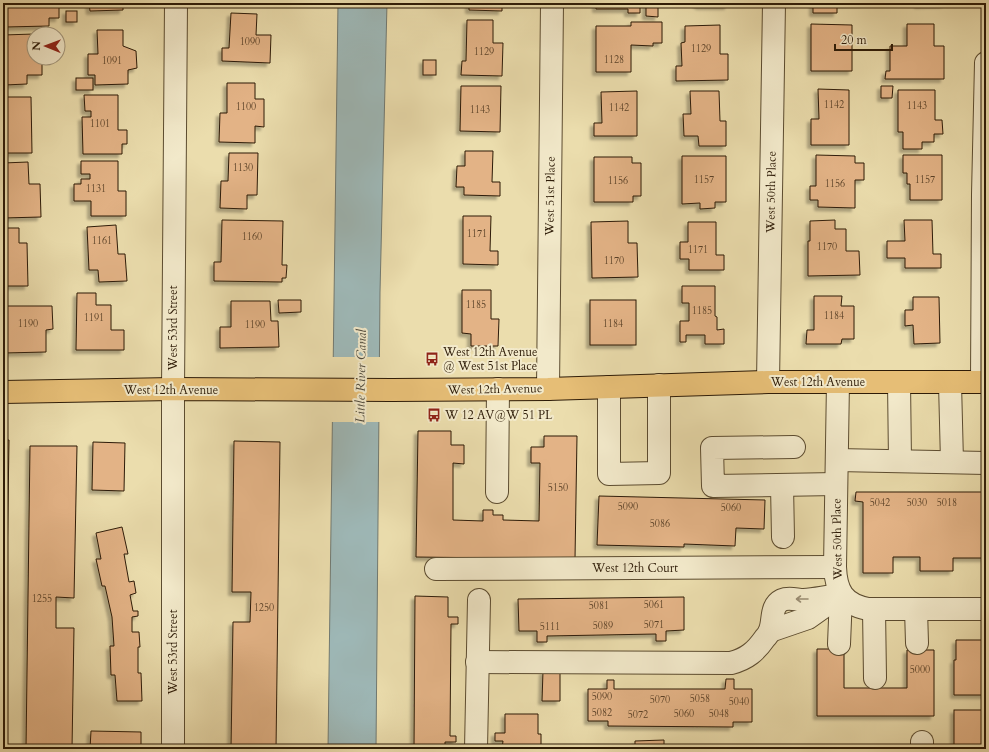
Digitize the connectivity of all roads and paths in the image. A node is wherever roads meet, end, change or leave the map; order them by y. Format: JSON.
{"nodes":[{"id":1,"x":176,"y":3,"type":"edge"},
{"id":2,"x":552,"y":3,"type":"edge"},
{"id":3,"x":774,"y":3,"type":"edge"},
{"id":4,"x":986,"y":63,"type":"edge"},
{"id":5,"x":985,"y":106,"type":"edge"},
{"id":6,"x":985,"y":194,"type":"edge"},
{"id":7,"x":984,"y":241,"type":"edge"},
{"id":8,"x":768,"y":382,"type":"junction"},
{"id":9,"x":838,"y":382,"type":"junction"},
{"id":10,"x":899,"y":382,"type":"junction"},
{"id":11,"x":984,"y":382,"type":"edge"},
{"id":12,"x":950,"y":383,"type":"junction"},
{"id":13,"x":659,"y":385,"type":"junction"},
{"id":14,"x":609,"y":387,"type":"junction"},
{"id":15,"x":173,"y":389,"type":"junction"},
{"id":16,"x":498,"y":389,"type":"junction"},
{"id":17,"x":548,"y":389,"type":"junction"},
{"id":18,"x":3,"y":392,"type":"edge"},
{"id":19,"x":794,"y":447,"type":"dead end"},
{"id":20,"x":837,"y":460,"type":"junction"},
{"id":21,"x":900,"y":462,"type":"junction"},
{"id":22,"x":952,"y":462,"type":"junction"},
{"id":23,"x":986,"y":463,"type":"edge"},
{"id":24,"x":836,"y":484,"type":"junction"},
{"id":25,"x":782,"y":485,"type":"junction"},
{"id":26,"x":497,"y":492,"type":"dead end"},
{"id":27,"x":783,"y":537,"type":"dead end"},
{"id":28,"x":835,"y":567,"type":"junction"},
{"id":29,"x":436,"y":569,"type":"dead end"},
{"id":30,"x":841,"y":594,"type":"junction"},
{"id":31,"x":479,"y":600,"type":"dead end"},
{"id":32,"x":874,"y":609,"type":"junction"},
{"id":33,"x":916,"y":609,"type":"junction"},
{"id":34,"x":986,"y":609,"type":"edge"},
{"id":35,"x":917,"y":643,"type":"dead end"},
{"id":36,"x":839,"y":644,"type":"dead end"},
{"id":37,"x":477,"y":662,"type":"junction"},
{"id":38,"x":875,"y":678,"type":"dead end"},
{"id":39,"x":173,"y":749,"type":"edge"},
{"id":40,"x":476,"y":749,"type":"edge"}],
"edges":[{"from":1,"to":15,"type":"street","name":"West 53rd Street"},
{"from":2,"to":17,"type":"street","name":"West 51st Place"},
{"from":3,"to":8,"type":"street","name":"West 50th Place"},
{"from":4,"to":5,"type":"street"},
{"from":5,"to":6,"type":"street"},
{"from":6,"to":7,"type":"street"},
{"from":7,"to":11,"type":"street"},
{"from":8,"to":9,"type":"main road","name":"West 12th Avenue"},
{"from":8,"to":13,"type":"main road","name":"West 12th Avenue"},
{"from":9,"to":10,"type":"main road","name":"West 12th Avenue"},
{"from":9,"to":20,"type":"street","name":"West 50th Place"},
{"from":10,"to":12,"type":"main road","name":"West 12th Avenue"},
{"from":10,"to":21,"type":"street"},
{"from":11,"to":12,"type":"main road","name":"West 12th Avenue"},
{"from":12,"to":22,"type":"street"},
{"from":13,"to":14,"type":"main road","name":"West 12th Avenue"},
{"from":13,"to":14,"type":"street"},
{"from":14,"to":17,"type":"main road","name":"West 12th Avenue"},
{"from":15,"to":16,"type":"main road","name":"West 12th Avenue"},
{"from":15,"to":18,"type":"main road","name":"West 12th Avenue"},
{"from":15,"to":39,"type":"street","name":"West 53rd Street"},
{"from":16,"to":17,"type":"main road","name":"West 12th Avenue"},
{"from":16,"to":26,"type":"street"},
{"from":19,"to":25,"type":"street"},
{"from":20,"to":21,"type":"street"},
{"from":20,"to":24,"type":"street","name":"West 50th Place"},
{"from":21,"to":22,"type":"street"},
{"from":22,"to":23,"type":"street"},
{"from":24,"to":25,"type":"street"},
{"from":24,"to":28,"type":"street","name":"West 50th Place"},
{"from":25,"to":27,"type":"street"},
{"from":28,"to":29,"type":"street","name":"West 12th Court"},
{"from":28,"to":30,"type":"street","name":"West 50th Place"},
{"from":30,"to":32,"type":"street","name":"West 50th Place"},
{"from":30,"to":36,"type":"street"},
{"from":30,"to":37,"type":"street"},
{"from":31,"to":37,"type":"street"},
{"from":32,"to":33,"type":"street","name":"West 50th Place"},
{"from":32,"to":38,"type":"street"},
{"from":33,"to":34,"type":"street","name":"West 50th Place"},
{"from":33,"to":35,"type":"street"},
{"from":37,"to":40,"type":"street"}]}
